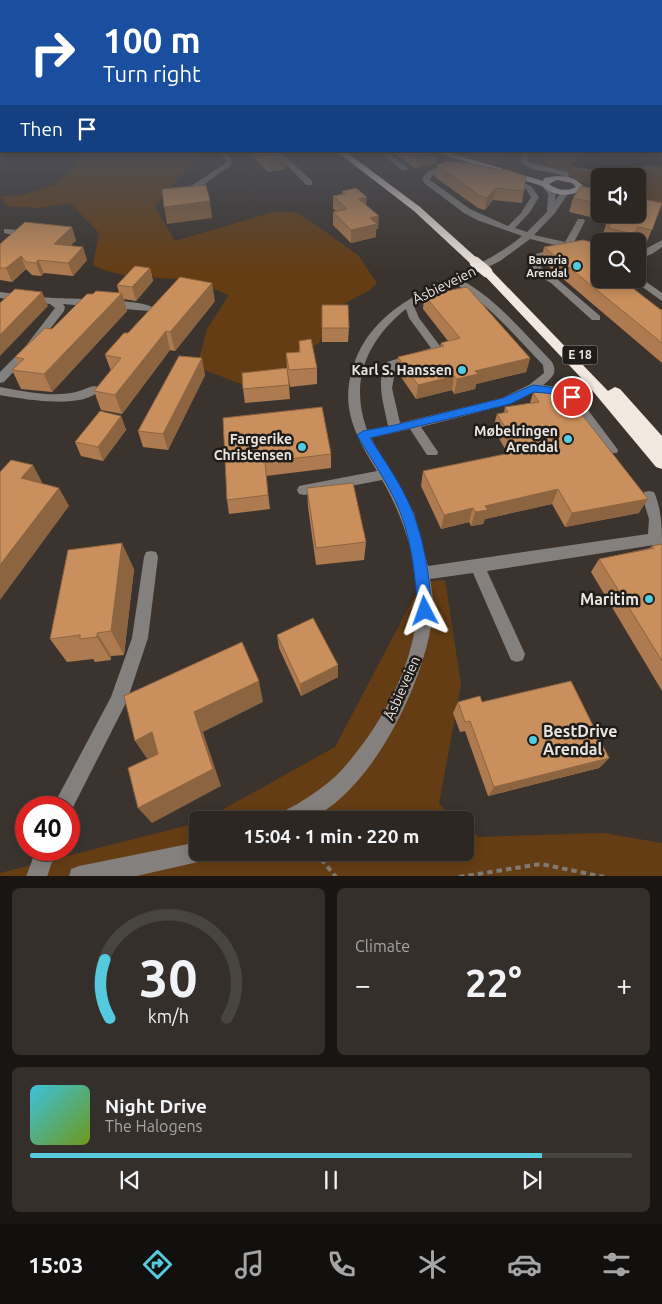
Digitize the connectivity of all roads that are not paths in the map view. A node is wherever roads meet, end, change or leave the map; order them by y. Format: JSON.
{"nodes":[{"id":1,"x":193,"y":189,"type":"edge"},
{"id":2,"x":390,"y":189,"type":"edge"},
{"id":3,"x":399,"y":189,"type":"edge"},
{"id":4,"x":438,"y":189,"type":"edge"},
{"id":5,"x":531,"y":189,"type":"edge"},
{"id":6,"x":549,"y":189,"type":"edge"},
{"id":7,"x":558,"y":189,"type":"edge"},
{"id":8,"x":575,"y":189,"type":"edge"},
{"id":9,"x":585,"y":189,"type":"edge"},
{"id":10,"x":568,"y":192,"type":"junction"},
{"id":11,"x":180,"y":198,"type":"edge"},
{"id":12,"x":550,"y":210,"type":"junction"},
{"id":13,"x":581,"y":222,"type":"dead end"},
{"id":14,"x":509,"y":229,"type":"junction"},
{"id":15,"x":7,"y":232,"type":"edge"},
{"id":16,"x":529,"y":236,"type":"junction"},
{"id":17,"x":662,"y":242,"type":"edge"},
{"id":18,"x":569,"y":246,"type":"junction"},
{"id":19,"x":591,"y":251,"type":"edge"},
{"id":20,"x":0,"y":252,"type":"edge"},
{"id":21,"x":646,"y":253,"type":"edge"},
{"id":22,"x":479,"y":260,"type":"junction"},
{"id":23,"x":490,"y":270,"type":"junction"},
{"id":24,"x":455,"y":280,"type":"junction"},
{"id":25,"x":646,"y":286,"type":"edge"},
{"id":26,"x":0,"y":295,"type":"edge"},
{"id":27,"x":662,"y":298,"type":"edge"},
{"id":28,"x":53,"y":301,"type":"junction"},
{"id":29,"x":408,"y":303,"type":"junction"},
{"id":30,"x":149,"y":308,"type":"edge"},
{"id":31,"x":596,"y":318,"type":"dead end"},
{"id":32,"x":0,"y":379,"type":"edge"},
{"id":33,"x":533,"y":388,"type":"junction"},
{"id":34,"x":94,"y":390,"type":"edge"},
{"id":35,"x":0,"y":391,"type":"edge"},
{"id":36,"x":413,"y":424,"type":"junction"},
{"id":37,"x":395,"y":429,"type":"junction"},
{"id":38,"x":363,"y":435,"type":"junction"},
{"id":39,"x":662,"y":446,"type":"edge"},
{"id":40,"x":612,"y":450,"type":"edge"},
{"id":41,"x":432,"y":452,"type":"dead end"},
{"id":42,"x":662,"y":463,"type":"edge"},
{"id":43,"x":385,"y":474,"type":"junction"},
{"id":44,"x":304,"y":490,"type":"dead end"},
{"id":45,"x":649,"y":496,"type":"dead end"},
{"id":46,"x":659,"y":540,"type":"edge"},
{"id":47,"x":151,"y":557,"type":"dead end"},
{"id":48,"x":478,"y":567,"type":"junction"},
{"id":49,"x":422,"y":574,"type":"junction"},
{"id":50,"x":517,"y":654,"type":"dead end"},
{"id":51,"x":68,"y":796,"type":"edge"},
{"id":52,"x":304,"y":811,"type":"edge"},
{"id":53,"x":189,"y":854,"type":"edge"},
{"id":54,"x":42,"y":861,"type":"edge"},
{"id":55,"x":36,"y":876,"type":"edge"},
{"id":56,"x":79,"y":876,"type":"edge"}],
"edges":[{"from":1,"to":11,"type":"street"},
{"from":2,"to":22,"type":"highway","number":"E 18"},
{"from":3,"to":22,"type":"highway","number":"E 18"},
{"from":4,"to":14,"type":"street"},
{"from":5,"to":14,"type":"street"},
{"from":6,"to":12,"type":"street"},
{"from":7,"to":10,"type":"main road"},
{"from":8,"to":10,"type":"main road"},
{"from":9,"to":10,"type":"main road"},
{"from":10,"to":12,"type":"street","name":"Åsbieveien"},
{"from":12,"to":16,"type":"street","name":"Åsbieveien"},
{"from":13,"to":18,"type":"street"},
{"from":14,"to":16,"type":"street"},
{"from":15,"to":20,"type":"street"},
{"from":16,"to":18,"type":"street"},
{"from":16,"to":24,"type":"street","name":"Åsbieveien"},
{"from":17,"to":21,"type":"street"},
{"from":18,"to":19,"type":"street"},
{"from":18,"to":31,"type":"street"},
{"from":22,"to":23,"type":"highway","number":"E 18","bridge":true},
{"from":23,"to":39,"type":"highway","number":"E 18"},
{"from":23,"to":42,"type":"highway","number":"E 18"},
{"from":24,"to":29,"type":"street","name":"Åsbieveien"},
{"from":24,"to":33,"type":"street"},
{"from":25,"to":27,"type":"street"},
{"from":26,"to":28,"type":"street"},
{"from":28,"to":30,"type":"street"},
{"from":28,"to":32,"type":"street"},
{"from":29,"to":37,"type":"street"},
{"from":29,"to":38,"type":"street","name":"Åsbieveien"},
{"from":33,"to":36,"type":"street"},
{"from":33,"to":40,"type":"street"},
{"from":34,"to":35,"type":"street"},
{"from":36,"to":37,"type":"street"},
{"from":36,"to":41,"type":"street"},
{"from":37,"to":38,"type":"street"},
{"from":38,"to":43,"type":"street","name":"Åsbieveien"},
{"from":43,"to":44,"type":"street"},
{"from":43,"to":49,"type":"street","name":"Åsbieveien"},
{"from":45,"to":46,"type":"street"},
{"from":46,"to":48,"type":"street"},
{"from":47,"to":51,"type":"street"},
{"from":48,"to":49,"type":"street"},
{"from":48,"to":50,"type":"street"},
{"from":49,"to":52,"type":"street","name":"Åsbieveien"},
{"from":53,"to":56,"type":"street"},
{"from":54,"to":55,"type":"street"}]}
